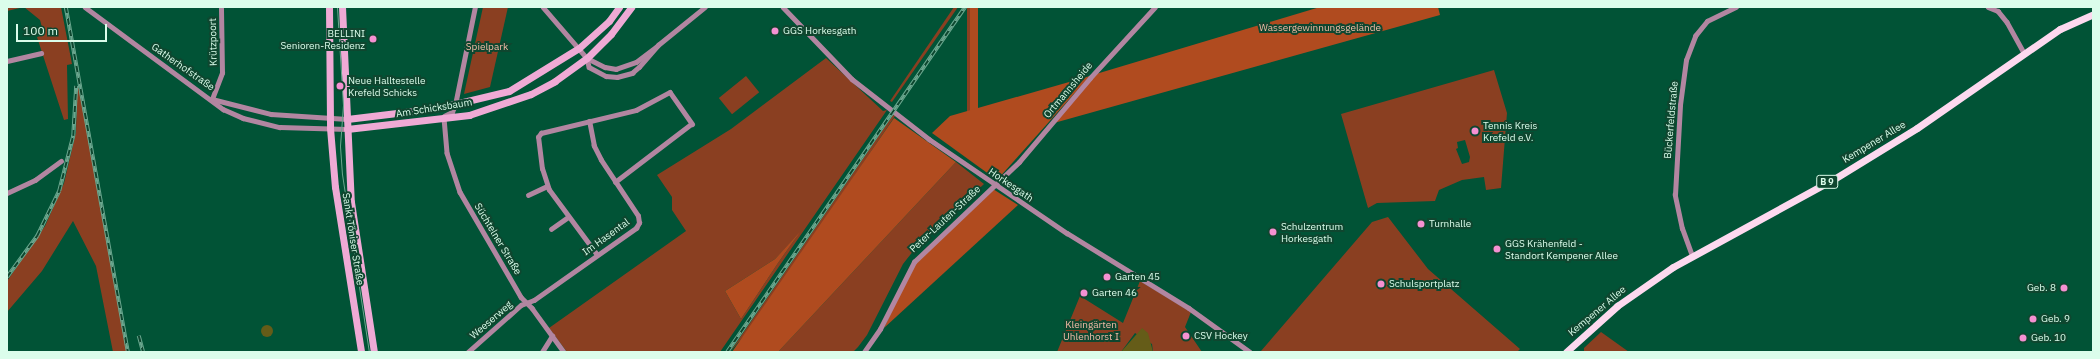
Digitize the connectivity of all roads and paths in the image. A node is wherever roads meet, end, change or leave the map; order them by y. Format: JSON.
{"nodes":[{"id":1,"x":85,"y":7,"type":"edge"},
{"id":2,"x":221,"y":7,"type":"edge"},
{"id":3,"x":329,"y":7,"type":"edge"},
{"id":4,"x":342,"y":7,"type":"edge"},
{"id":5,"x":475,"y":7,"type":"edge"},
{"id":6,"x":543,"y":7,"type":"edge"},
{"id":7,"x":619,"y":7,"type":"edge"},
{"id":8,"x":631,"y":7,"type":"edge"},
{"id":9,"x":705,"y":7,"type":"edge"},
{"id":10,"x":784,"y":7,"type":"edge"},
{"id":11,"x":1155,"y":7,"type":"edge"},
{"id":12,"x":1736,"y":7,"type":"edge"},
{"id":13,"x":1988,"y":7,"type":"edge"},
{"id":14,"x":2093,"y":14,"type":"edge"},
{"id":15,"x":658,"y":45,"type":"junction"},
{"id":16,"x":578,"y":48,"type":"junction"},
{"id":17,"x":41,"y":53,"type":"dead end"},
{"id":18,"x":2024,"y":53,"type":"junction"},
{"id":19,"x":587,"y":58,"type":"junction"},
{"id":20,"x":7,"y":61,"type":"edge"},
{"id":21,"x":212,"y":99,"type":"junction"},
{"id":22,"x":454,"y":105,"type":"junction"},
{"id":23,"x":444,"y":118,"type":"junction"},
{"id":24,"x":329,"y":119,"type":"junction"},
{"id":25,"x":347,"y":119,"type":"junction"},
{"id":26,"x":436,"y":120,"type":"junction"},
{"id":27,"x":589,"y":121,"type":"junction"},
{"id":28,"x":330,"y":128,"type":"junction"},
{"id":29,"x":348,"y":129,"type":"junction"},
{"id":30,"x":61,"y":161,"type":"dead end"},
{"id":31,"x":616,"y":182,"type":"junction"},
{"id":32,"x":994,"y":185,"type":"junction"},
{"id":33,"x":547,"y":186,"type":"junction"},
{"id":34,"x":7,"y":193,"type":"edge"},
{"id":35,"x":528,"y":195,"type":"dead end"},
{"id":36,"x":568,"y":217,"type":"junction"},
{"id":37,"x":551,"y":229,"type":"dead end"},
{"id":38,"x":596,"y":256,"type":"junction"},
{"id":39,"x":1692,"y":256,"type":"junction"},
{"id":40,"x":528,"y":303,"type":"junction"},
{"id":41,"x":552,"y":336,"type":"junction"},
{"id":42,"x":361,"y":352,"type":"edge"},
{"id":43,"x":374,"y":352,"type":"edge"},
{"id":44,"x":468,"y":352,"type":"edge"},
{"id":45,"x":542,"y":352,"type":"edge"},
{"id":46,"x":564,"y":352,"type":"edge"},
{"id":47,"x":864,"y":352,"type":"edge"},
{"id":48,"x":1250,"y":352,"type":"edge"},
{"id":49,"x":1566,"y":352,"type":"edge"}],
"edges":[{"from":1,"to":21,"type":"street","name":"Gatherhofstraße"},
{"from":2,"to":21,"type":"street","name":"Krützpoort"},
{"from":3,"to":24,"type":"main road","name":"Sankt Töniser Straße"},
{"from":4,"to":25,"type":"main road","name":"Sankt Töniser Straße"},
{"from":5,"to":22,"type":"street"},
{"from":6,"to":16,"type":"street"},
{"from":7,"to":16,"type":"main road","name":"Am Schicksbaum"},
{"from":8,"to":19,"type":"main road","name":"Am Schicksbaum"},
{"from":9,"to":15,"type":"street"},
{"from":10,"to":32,"type":"street","name":"Horkesgath"},
{"from":11,"to":32,"type":"street","name":"Ortmannsheide"},
{"from":12,"to":39,"type":"street","name":"Bückerfeldstraße"},
{"from":13,"to":18,"type":"street"},
{"from":14,"to":18,"type":"main road","name":"Kempener Allee","number":"B 9"},
{"from":15,"to":19,"type":"street"},
{"from":15,"to":19,"type":"street"},
{"from":16,"to":19,"type":"street"},
{"from":16,"to":22,"type":"main road","name":"Am Schicksbaum"},
{"from":17,"to":20,"type":"street"},
{"from":18,"to":39,"type":"main road","name":"Kempener Allee","number":"B 9"},
{"from":19,"to":23,"type":"main road","name":"Am Schicksbaum"},
{"from":21,"to":24,"type":"street","name":"Gatherhofstraße"},
{"from":21,"to":28,"type":"street","name":"Gatherhofstraße"},
{"from":22,"to":25,"type":"main road","name":"Am Schicksbaum"},
{"from":22,"to":26,"type":"street"},
{"from":23,"to":26,"type":"main road","name":"Am Schicksbaum"},
{"from":23,"to":40,"type":"street","name":"Süchtelner Straße"},
{"from":24,"to":25,"type":"street","name":"Gatherhofstraße"},
{"from":24,"to":28,"type":"main road","name":"Sankt Töniser Straße"},
{"from":25,"to":29,"type":"main road","name":"Sankt Töniser Straße"},
{"from":26,"to":29,"type":"main road","name":"Am Schicksbaum"},
{"from":27,"to":31,"type":"street","name":"Im Hasental"},
{"from":27,"to":31,"type":"street"},
{"from":27,"to":33,"type":"street"},
{"from":28,"to":29,"type":"street"},
{"from":28,"to":42,"type":"main road","name":"Sankt Töniser Straße"},
{"from":29,"to":43,"type":"main road","name":"Sankt Töniser Straße"},
{"from":30,"to":34,"type":"street"},
{"from":31,"to":38,"type":"street","name":"Im Hasental"},
{"from":32,"to":47,"type":"street","name":"Peter-Lauten-Straße"},
{"from":32,"to":48,"type":"street","name":"Horkesgath"},
{"from":33,"to":35,"type":"street"},
{"from":33,"to":36,"type":"street"},
{"from":36,"to":37,"type":"street"},
{"from":36,"to":38,"type":"street"},
{"from":38,"to":40,"type":"street","name":"Im Hasental"},
{"from":39,"to":49,"type":"main road","name":"Kempener Allee","number":"B 9"},
{"from":40,"to":41,"type":"street","name":"Süchtelner Straße"},
{"from":40,"to":44,"type":"street","name":"Weeserweg"},
{"from":41,"to":45,"type":"street"},
{"from":41,"to":46,"type":"street","name":"Süchtelner Straße"}]}
